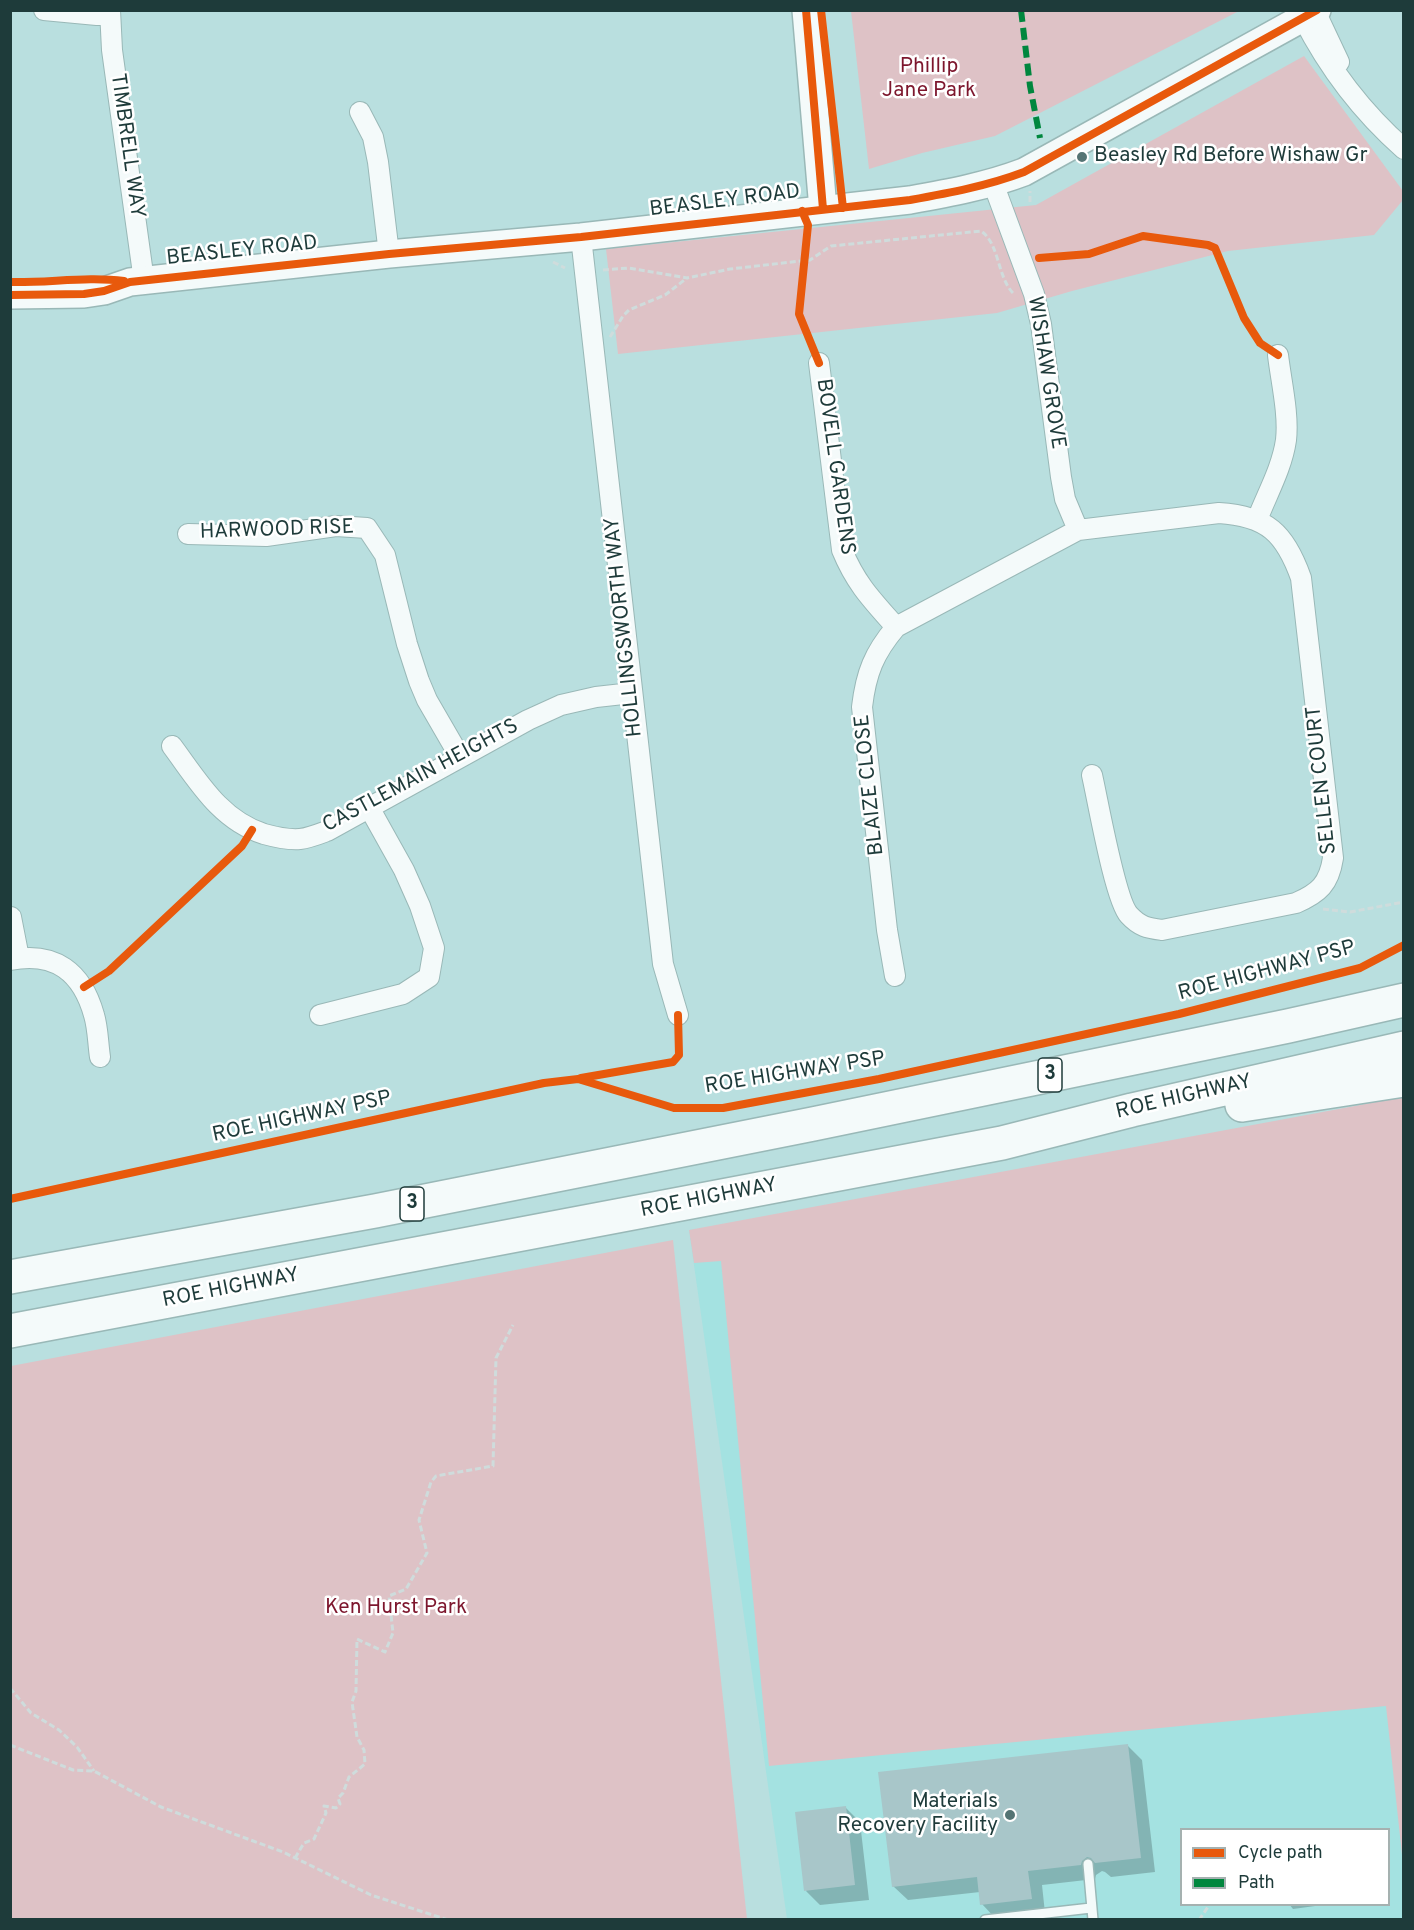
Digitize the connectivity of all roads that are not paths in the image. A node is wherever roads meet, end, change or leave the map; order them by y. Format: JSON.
{"nodes":[{"id":1,"x":44,"y":10,"type":"edge"},
{"id":2,"x":806,"y":10,"type":"edge"},
{"id":3,"x":821,"y":10,"type":"edge"},
{"id":4,"x":110,"y":13,"type":"edge"},
{"id":5,"x":1312,"y":14,"type":"edge"},
{"id":6,"x":360,"y":112,"type":"dead end"},
{"id":7,"x":1404,"y":149,"type":"edge"},
{"id":8,"x":993,"y":183,"type":"junction"},
{"id":9,"x":833,"y":208,"type":"junction"},
{"id":10,"x":582,"y":237,"type":"junction"},
{"id":11,"x":389,"y":254,"type":"junction"},
{"id":12,"x":137,"y":281,"type":"junction"},
{"id":13,"x":10,"y":282,"type":"edge"},
{"id":14,"x":10,"y":296,"type":"edge"},
{"id":15,"x":1278,"y":355,"type":"dead end"},
{"id":16,"x":819,"y":363,"type":"dead end"},
{"id":17,"x":1257,"y":520,"type":"junction"},
{"id":18,"x":1078,"y":530,"type":"junction"},
{"id":19,"x":188,"y":534,"type":"dead end"},
{"id":20,"x":896,"y":627,"type":"junction"},
{"id":21,"x":632,"y":693,"type":"junction"},
{"id":22,"x":172,"y":746,"type":"dead end"},
{"id":23,"x":460,"y":757,"type":"junction"},
{"id":24,"x":1092,"y":775,"type":"dead end"},
{"id":25,"x":370,"y":809,"type":"junction"},
{"id":26,"x":11,"y":917,"type":"edge"},
{"id":27,"x":15,"y":959,"type":"edge"},
{"id":28,"x":895,"y":976,"type":"dead end"},
{"id":29,"x":1404,"y":991,"type":"edge"},
{"id":30,"x":1404,"y":1000,"type":"edge"},
{"id":31,"x":678,"y":1015,"type":"dead end"},
{"id":32,"x":320,"y":1016,"type":"dead end"},
{"id":33,"x":1288,"y":1026,"type":"junction"},
{"id":34,"x":1404,"y":1048,"type":"edge"},
{"id":35,"x":100,"y":1057,"type":"dead end"},
{"id":36,"x":1404,"y":1080,"type":"edge"},
{"id":37,"x":1002,"y":1143,"type":"junction"},
{"id":38,"x":10,"y":1277,"type":"edge"},
{"id":39,"x":10,"y":1331,"type":"edge"},
{"id":40,"x":1088,"y":1864,"type":"dead end"},
{"id":41,"x":1091,"y":1908,"type":"junction"},
{"id":42,"x":985,"y":1920,"type":"edge"},
{"id":43,"x":1093,"y":1920,"type":"edge"}],
"edges":[{"from":1,"to":4,"type":"street"},
{"from":2,"to":9,"type":"main road"},
{"from":3,"to":9,"type":"main road"},
{"from":4,"to":12,"type":"street","name":"TIMBRELL WAY"},
{"from":5,"to":7,"type":"street"},
{"from":5,"to":8,"type":"main road","name":"BEASLEY ROAD"},
{"from":6,"to":11,"type":"street"},
{"from":8,"to":9,"type":"main road","name":"BEASLEY ROAD"},
{"from":8,"to":18,"type":"street","name":"WISHAW GROVE"},
{"from":9,"to":10,"type":"main road","name":"BEASLEY ROAD"},
{"from":10,"to":11,"type":"main road","name":"BEASLEY ROAD"},
{"from":10,"to":21,"type":"street","name":"HOLLINGSWORTH WAY"},
{"from":11,"to":12,"type":"main road","name":"BEASLEY ROAD"},
{"from":12,"to":13,"type":"main road","name":"BEASLEY ROAD"},
{"from":12,"to":14,"type":"main road","name":"BEASLEY ROAD"},
{"from":15,"to":17,"type":"street"},
{"from":16,"to":20,"type":"street","name":"BOVELL GARDENS"},
{"from":17,"to":18,"type":"street","name":"SELLEN COURT"},
{"from":17,"to":24,"type":"street","name":"SELLEN COURT"},
{"from":18,"to":20,"type":"street","name":"BLAIZE CLOSE"},
{"from":19,"to":23,"type":"street","name":"HARWOOD RISE"},
{"from":20,"to":28,"type":"street","name":"BLAIZE CLOSE"},
{"from":21,"to":23,"type":"street","name":"CASTLEMAIN HEIGHTS"},
{"from":21,"to":31,"type":"street","name":"HOLLINGSWORTH WAY"},
{"from":22,"to":25,"type":"street","name":"CASTLEMAIN HEIGHTS"},
{"from":23,"to":25,"type":"street","name":"CASTLEMAIN HEIGHTS"},
{"from":25,"to":32,"type":"street"},
{"from":26,"to":27,"type":"street"},
{"from":27,"to":35,"type":"street"},
{"from":29,"to":33,"type":"highway"},
{"from":30,"to":33,"type":"highway","number":"3"},
{"from":33,"to":38,"type":"highway","number":"3"},
{"from":34,"to":37,"type":"highway","name":"ROE HIGHWAY","number":"3"},
{"from":36,"to":37,"type":"highway"},
{"from":37,"to":39,"type":"highway","name":"ROE HIGHWAY","number":"3"},
{"from":40,"to":41,"type":"lane"},
{"from":41,"to":42,"type":"lane"},
{"from":41,"to":43,"type":"lane"}]}
